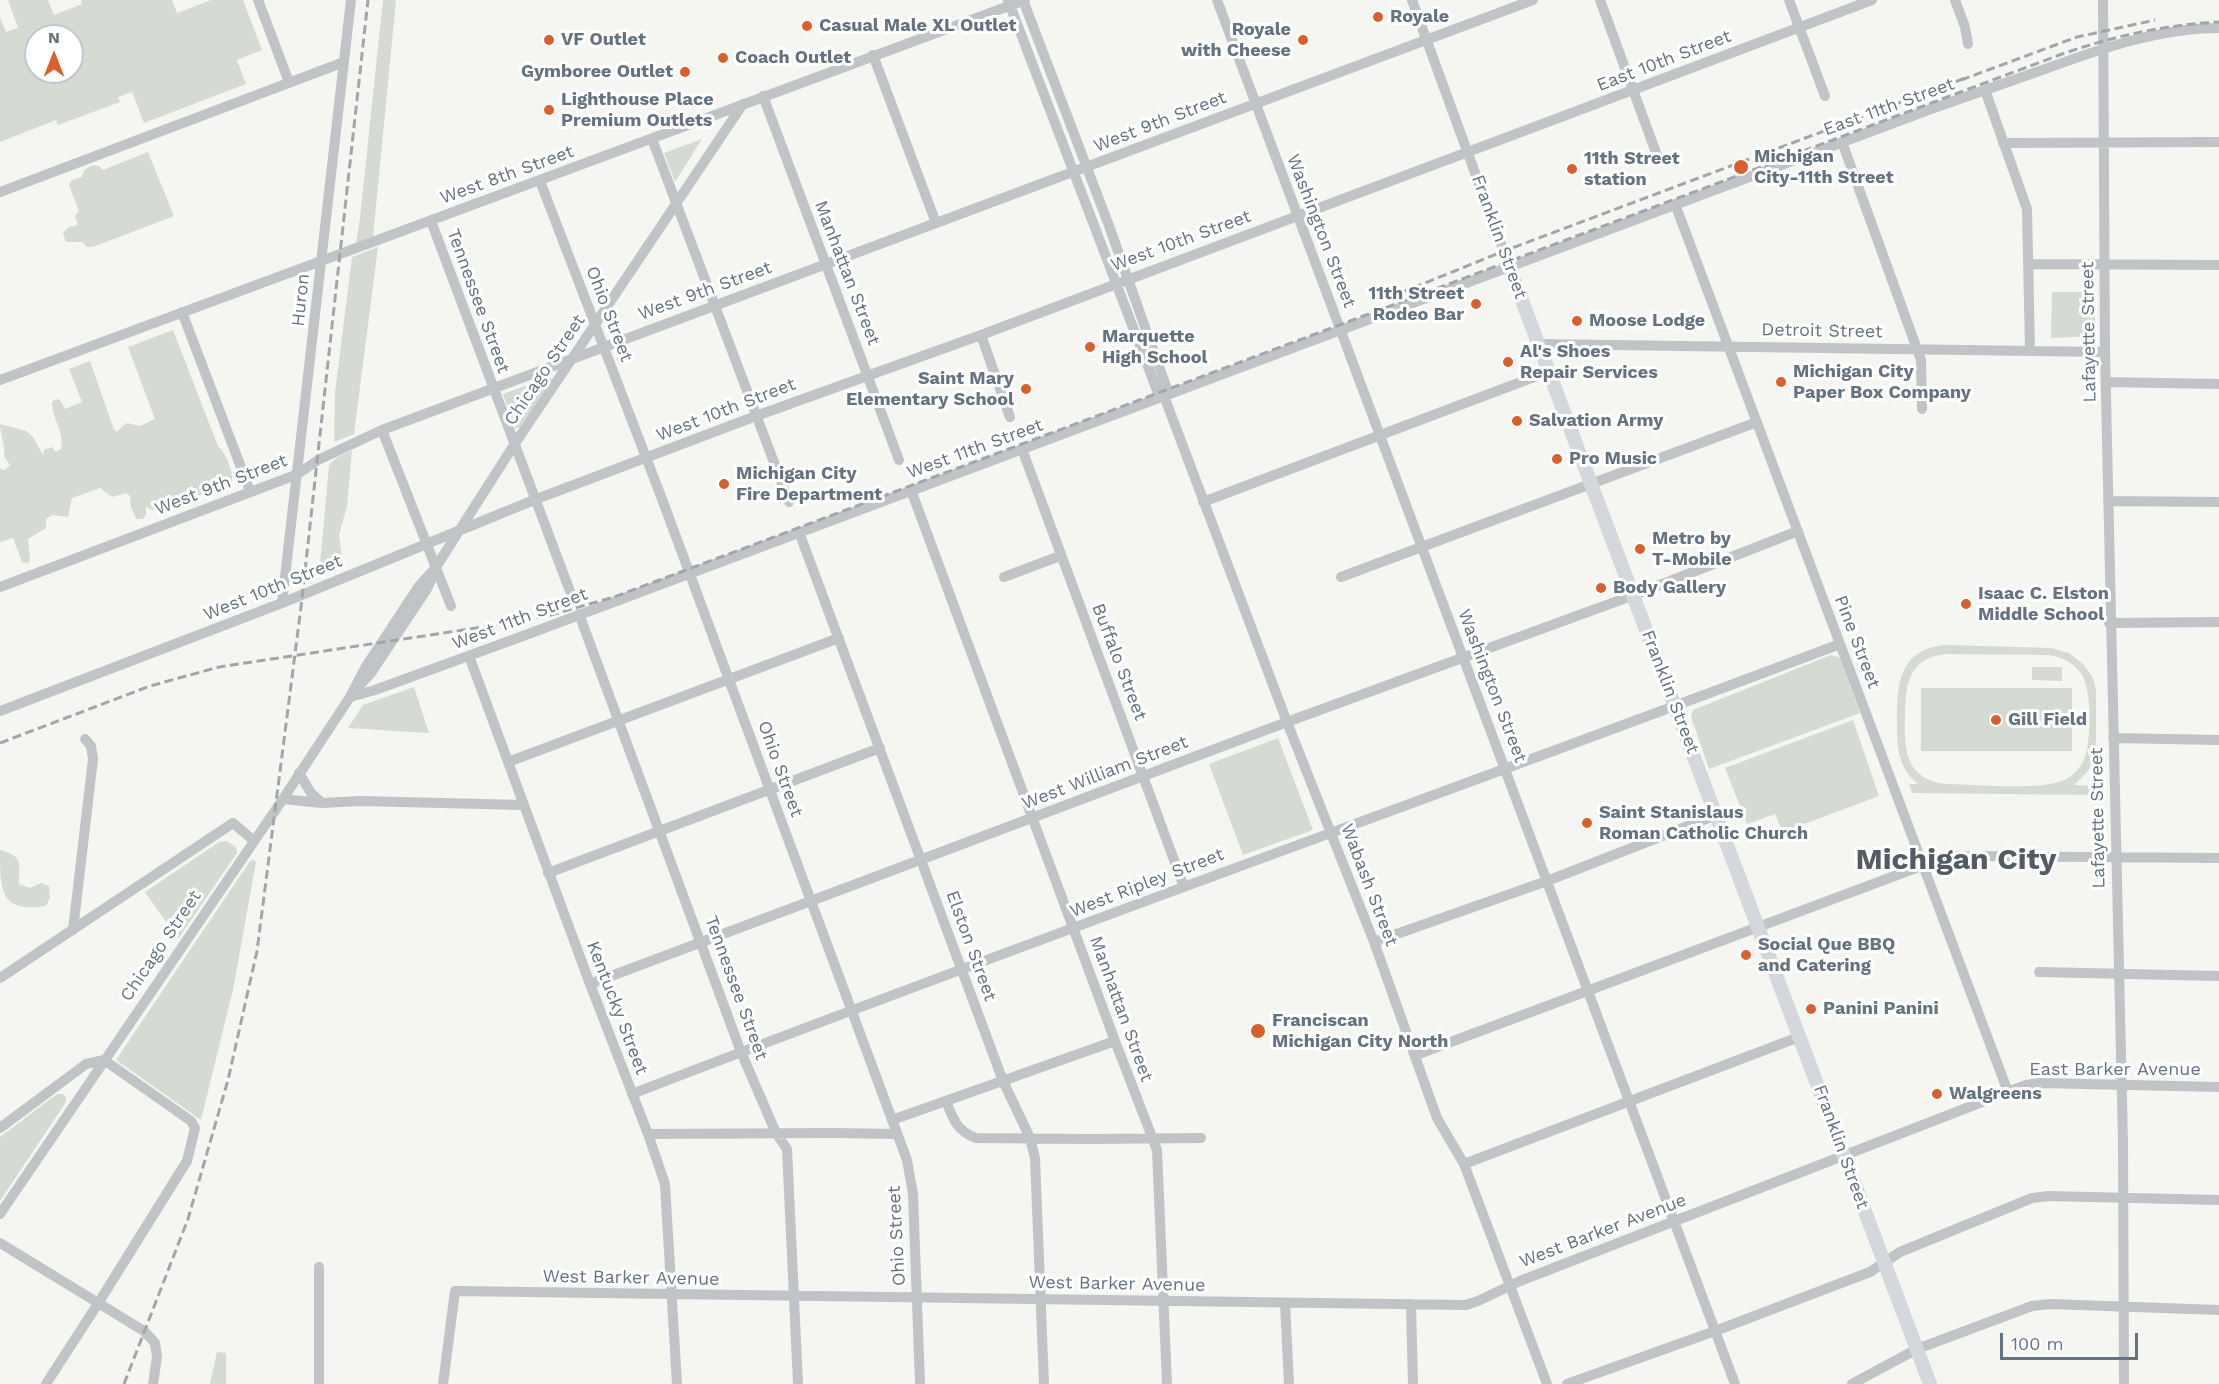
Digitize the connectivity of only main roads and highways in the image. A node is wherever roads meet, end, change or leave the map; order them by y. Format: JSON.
{"nodes":[{"id":1,"x":1509,"y":266,"type":"road end"},
{"id":2,"x":1930,"y":1384,"type":"edge"}],
"edges":[{"from":1,"to":2,"type":"main road","name":"Franklin Street"}]}
